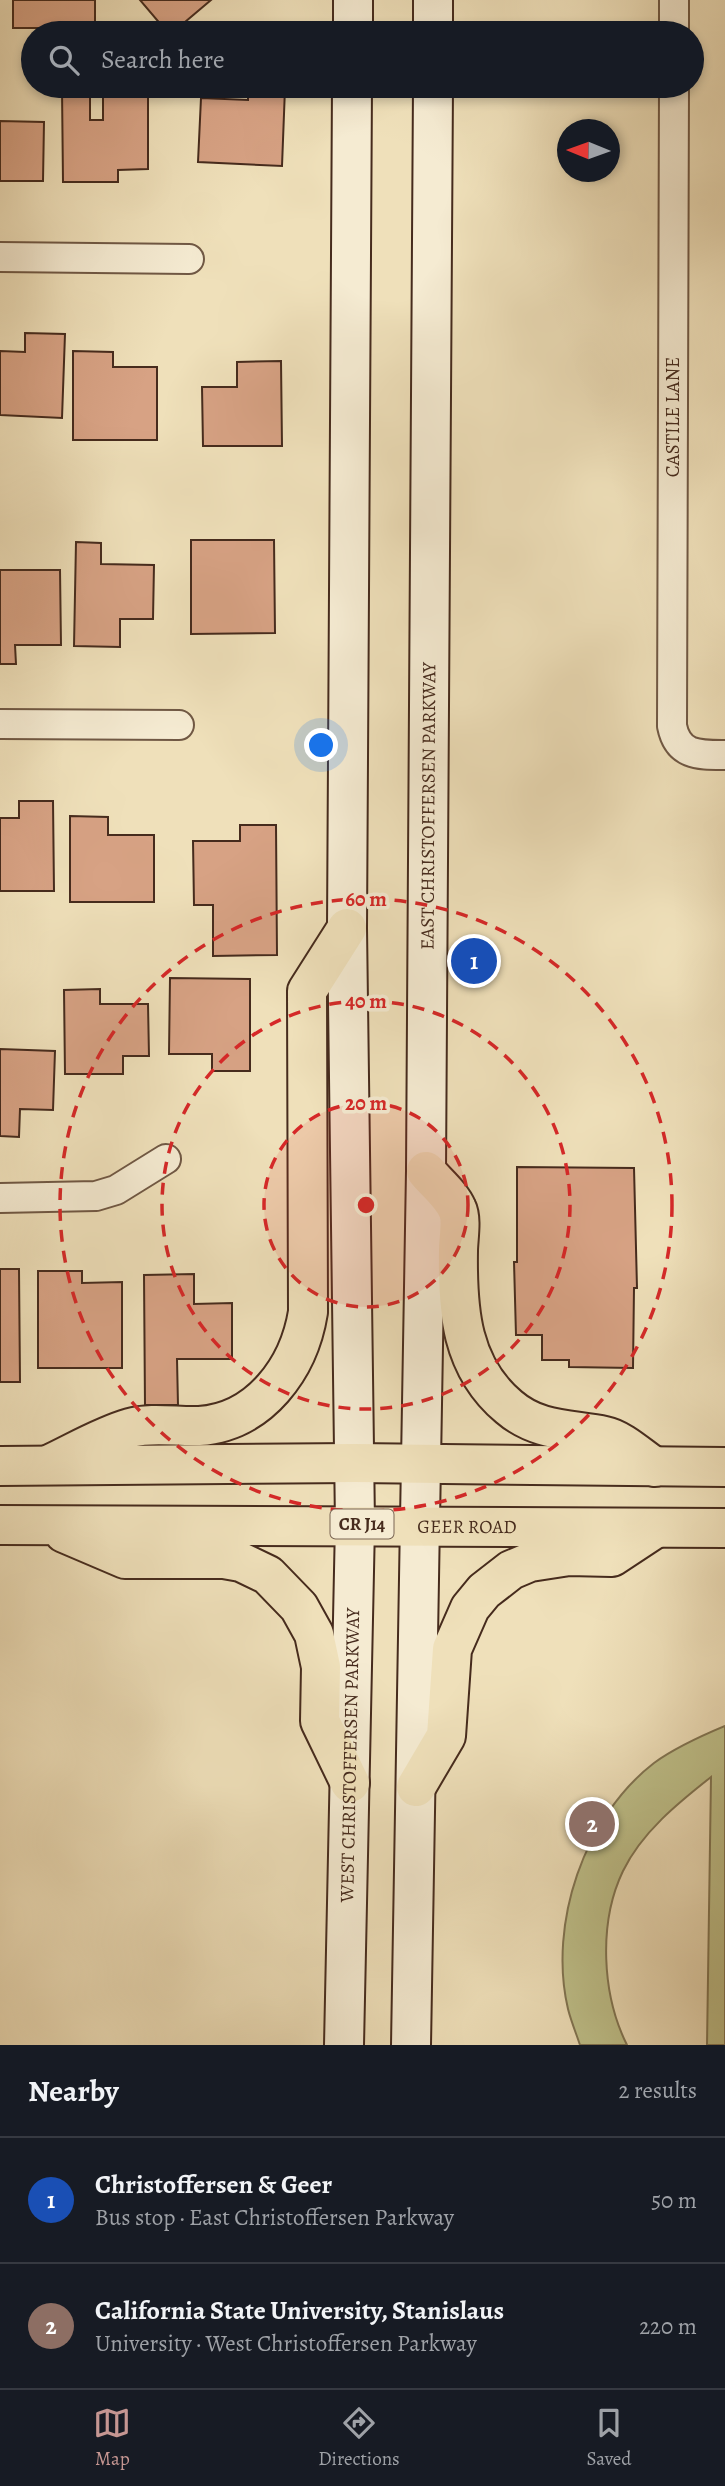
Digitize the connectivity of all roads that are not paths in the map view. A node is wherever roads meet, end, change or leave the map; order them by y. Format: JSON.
{"nodes":[{"id":1,"x":353,"y":0,"type":"edge"},
{"id":2,"x":433,"y":0,"type":"edge"},
{"id":3,"x":674,"y":0,"type":"edge"},
{"id":4,"x":353,"y":21,"type":"edge"},
{"id":5,"x":433,"y":21,"type":"edge"},
{"id":6,"x":674,"y":21,"type":"edge"},
{"id":7,"x":352,"y":98,"type":"edge"},
{"id":8,"x":433,"y":98,"type":"edge"},
{"id":9,"x":674,"y":98,"type":"edge"},
{"id":10,"x":0,"y":257,"type":"edge"},
{"id":11,"x":189,"y":259,"type":"dead end"},
{"id":12,"x":0,"y":724,"type":"edge"},
{"id":13,"x":179,"y":725,"type":"dead end"},
{"id":14,"x":725,"y":755,"type":"edge"},
{"id":15,"x":347,"y":928,"type":"junction"},
{"id":16,"x":166,"y":1159,"type":"dead end"},
{"id":17,"x":426,"y":1171,"type":"junction"},
{"id":18,"x":0,"y":1198,"type":"edge"},
{"id":19,"x":355,"y":1463,"type":"junction"},
{"id":20,"x":48,"y":1465,"type":"junction"},
{"id":21,"x":422,"y":1465,"type":"junction"},
{"id":22,"x":0,"y":1466,"type":"edge"},
{"id":23,"x":655,"y":1467,"type":"junction"},
{"id":24,"x":725,"y":1467,"type":"edge"},
{"id":25,"x":355,"y":1524,"type":"junction"},
{"id":26,"x":0,"y":1525,"type":"edge"},
{"id":27,"x":421,"y":1526,"type":"junction"},
{"id":28,"x":49,"y":1527,"type":"junction"},
{"id":29,"x":656,"y":1528,"type":"junction"},
{"id":30,"x":725,"y":1528,"type":"edge"},
{"id":31,"x":349,"y":1783,"type":"junction"},
{"id":32,"x":416,"y":1787,"type":"junction"},
{"id":33,"x":344,"y":2045,"type":"edge"},
{"id":34,"x":411,"y":2045,"type":"edge"}],
"edges":[{"from":1,"to":4,"type":"street"},
{"from":2,"to":5,"type":"street"},
{"from":3,"to":6,"type":"street"},
{"from":7,"to":15,"type":"street"},
{"from":8,"to":17,"type":"street","name":"EAST CHRISTOFFERSEN PARKWAY"},
{"from":9,"to":14,"type":"street","name":"CASTILE LANE"},
{"from":10,"to":11,"type":"street"},
{"from":12,"to":13,"type":"street"},
{"from":15,"to":19,"type":"street"},
{"from":15,"to":20,"type":"main road"},
{"from":16,"to":18,"type":"street"},
{"from":17,"to":21,"type":"street","name":"EAST CHRISTOFFERSEN PARKWAY"},
{"from":17,"to":23,"type":"main road"},
{"from":19,"to":20,"type":"main road"},
{"from":19,"to":21,"type":"main road"},
{"from":19,"to":25,"type":"street","name":"WEST CHRISTOFFERSEN PARKWAY"},
{"from":20,"to":22,"type":"main road"},
{"from":21,"to":23,"type":"main road"},
{"from":21,"to":27,"type":"street","name":"EAST CHRISTOFFERSEN PARKWAY"},
{"from":23,"to":24,"type":"main road"},
{"from":25,"to":27,"type":"main road","name":"GEER ROAD","number":"CR J14"},
{"from":25,"to":28,"type":"main road","name":"GEER ROAD","number":"CR J14"},
{"from":25,"to":31,"type":"street","name":"WEST CHRISTOFFERSEN PARKWAY"},
{"from":26,"to":28,"type":"main road","name":"GEER ROAD","number":"CR J14"},
{"from":27,"to":29,"type":"main road","name":"GEER ROAD","number":"CR J14"},
{"from":27,"to":32,"type":"street"},
{"from":28,"to":31,"type":"main road"},
{"from":29,"to":30,"type":"main road","name":"GEER ROAD","number":"CR J14"},
{"from":29,"to":32,"type":"main road"},
{"from":31,"to":33,"type":"street","name":"WEST CHRISTOFFERSEN PARKWAY"},
{"from":32,"to":34,"type":"street"}]}
